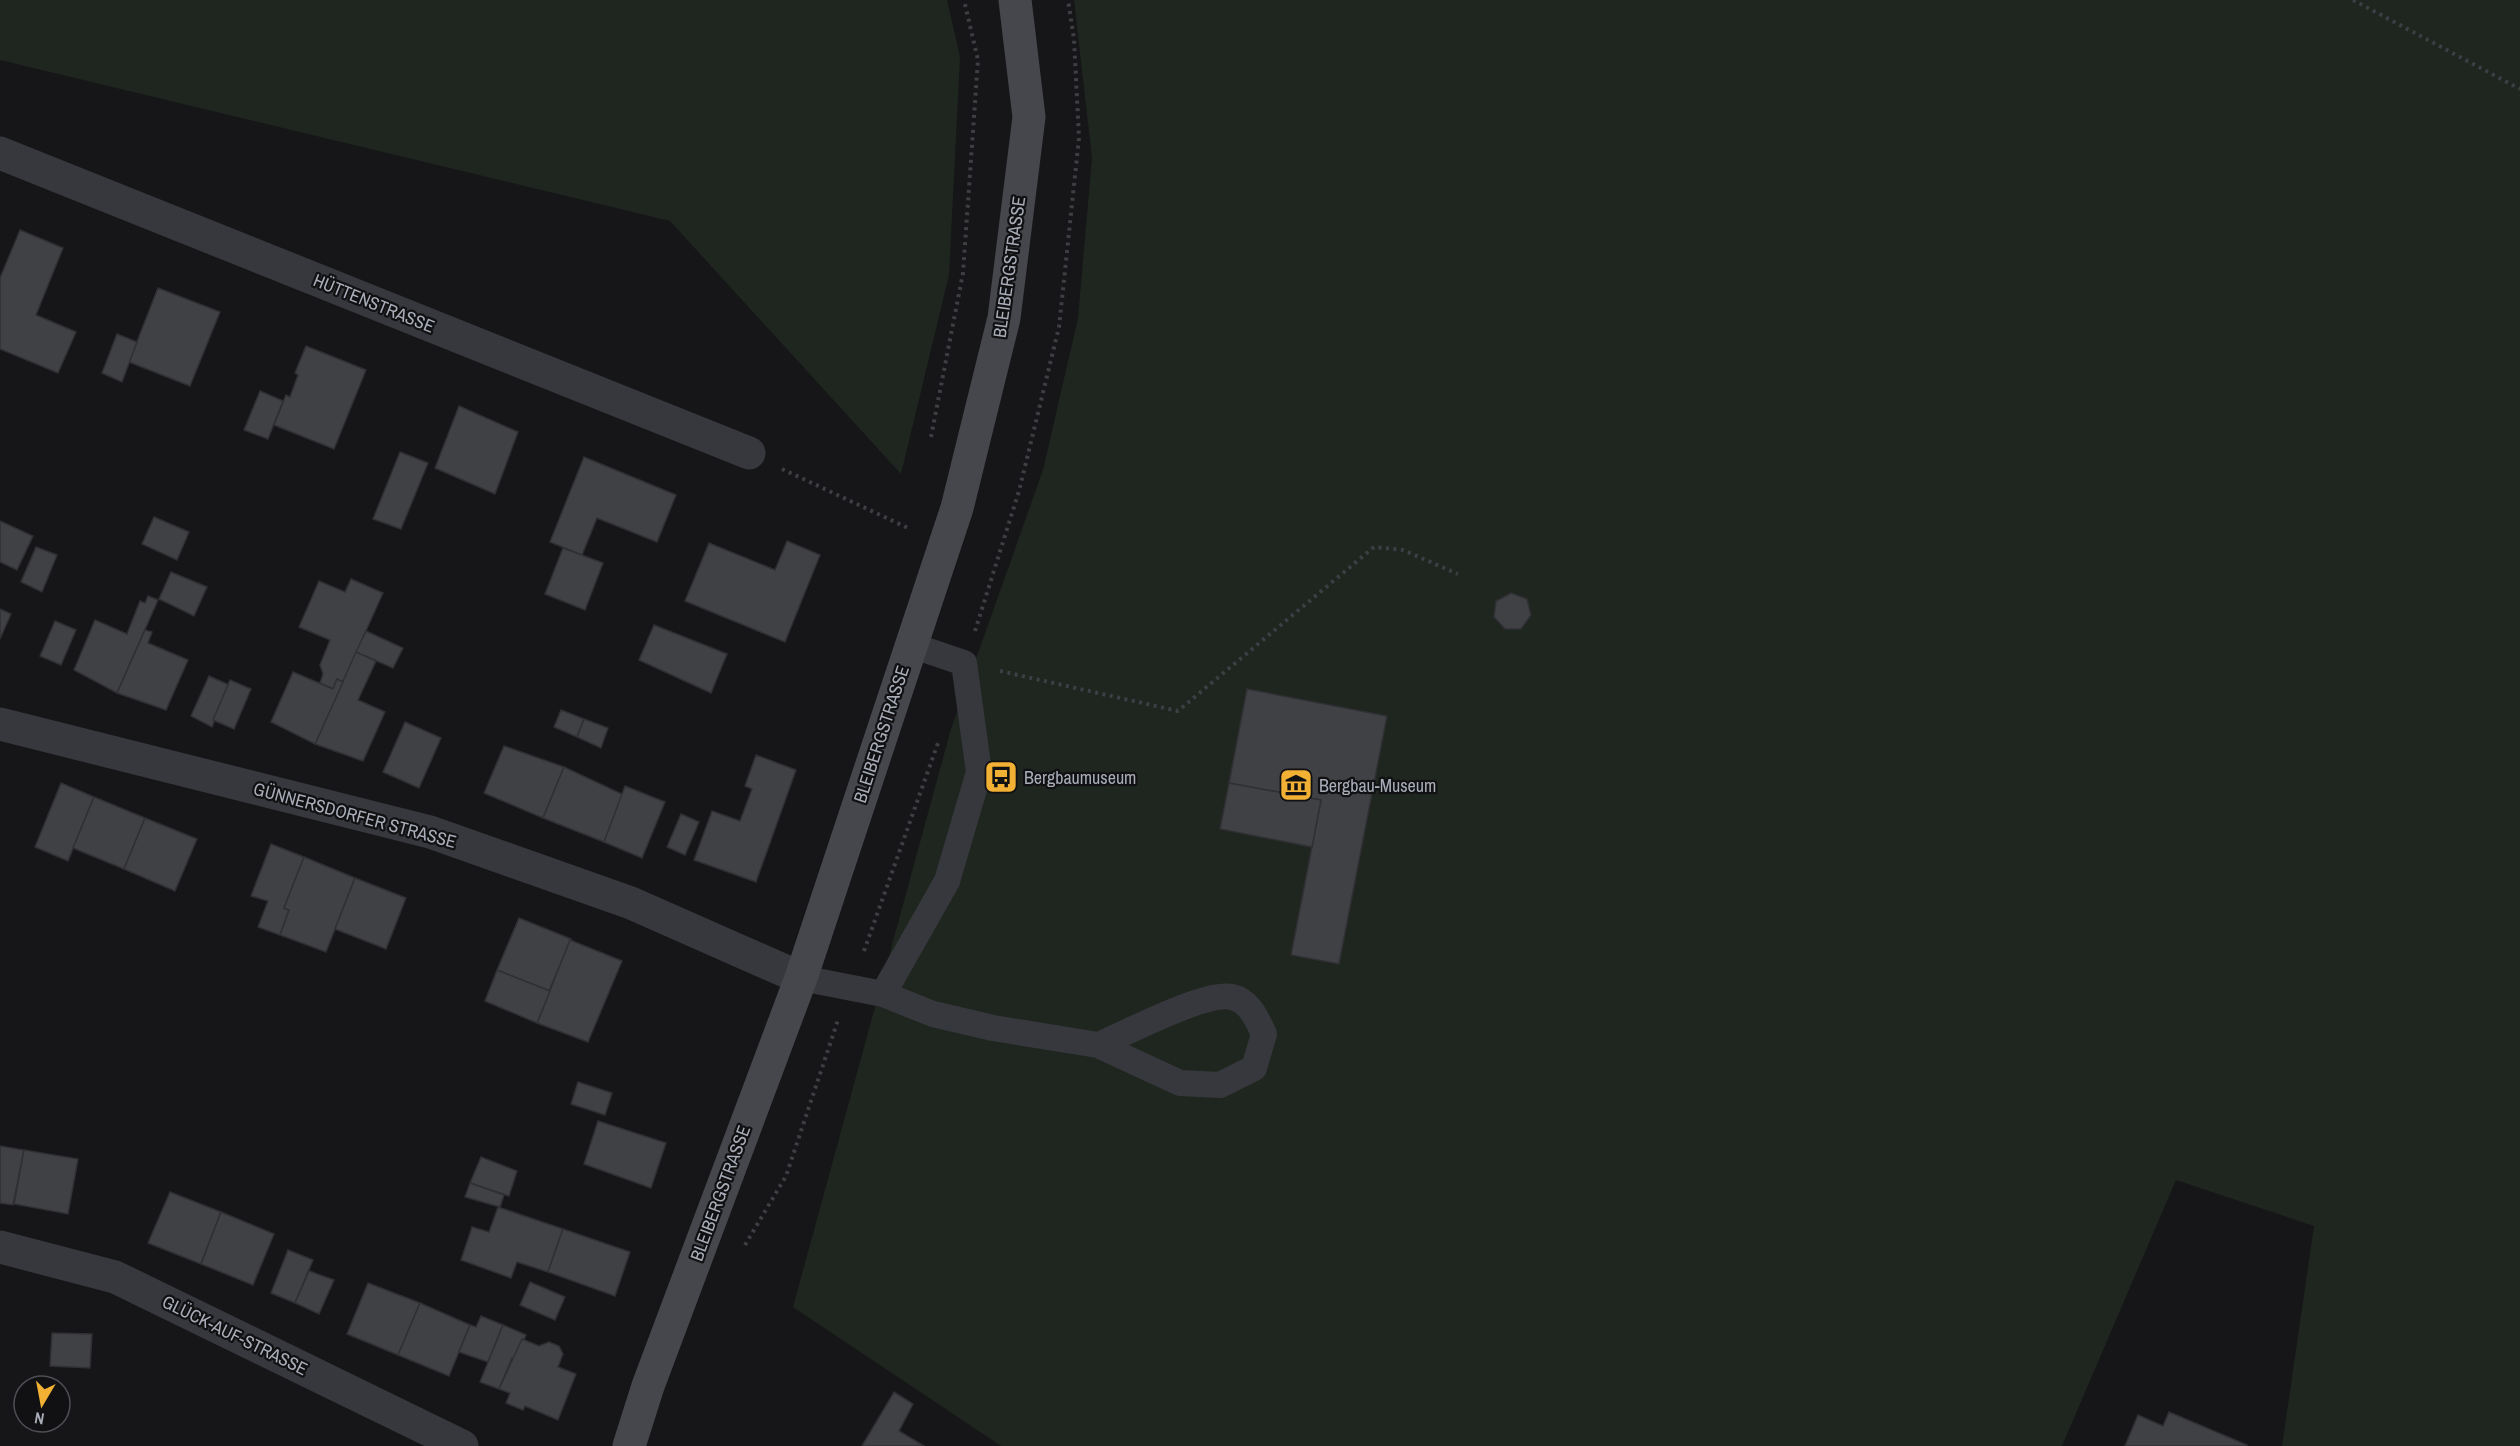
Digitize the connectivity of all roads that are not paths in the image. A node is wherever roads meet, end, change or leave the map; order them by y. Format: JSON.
{"nodes":[{"id":1,"x":1015,"y":0,"type":"edge"},
{"id":2,"x":0,"y":153,"type":"edge"},
{"id":3,"x":749,"y":453,"type":"road end"},
{"id":4,"x":910,"y":645,"type":"junction"},
{"id":5,"x":0,"y":724,"type":"edge"},
{"id":6,"x":801,"y":978,"type":"junction"},
{"id":7,"x":883,"y":994,"type":"junction"},
{"id":8,"x":1098,"y":1045,"type":"junction"},
{"id":9,"x":0,"y":1246,"type":"edge"},
{"id":10,"x":462,"y":1446,"type":"edge"},
{"id":11,"x":629,"y":1446,"type":"edge"}],
"edges":[{"from":1,"to":4,"type":"street","name":"BLEIBERGSTRASSE"},
{"from":2,"to":3,"type":"street","name":"HÜTTENSTRASSE"},
{"from":4,"to":6,"type":"street","name":"BLEIBERGSTRASSE"},
{"from":4,"to":7,"type":"lane"},
{"from":5,"to":6,"type":"street","name":"GÜNNERSDORFER STRASSE"},
{"from":6,"to":7,"type":"lane"},
{"from":6,"to":11,"type":"street","name":"BLEIBERGSTRASSE"},
{"from":7,"to":8,"type":"lane"},
{"from":8,"to":8,"type":"lane"},
{"from":9,"to":10,"type":"street","name":"GLÜCK-AUF-STRASSE"}]}
